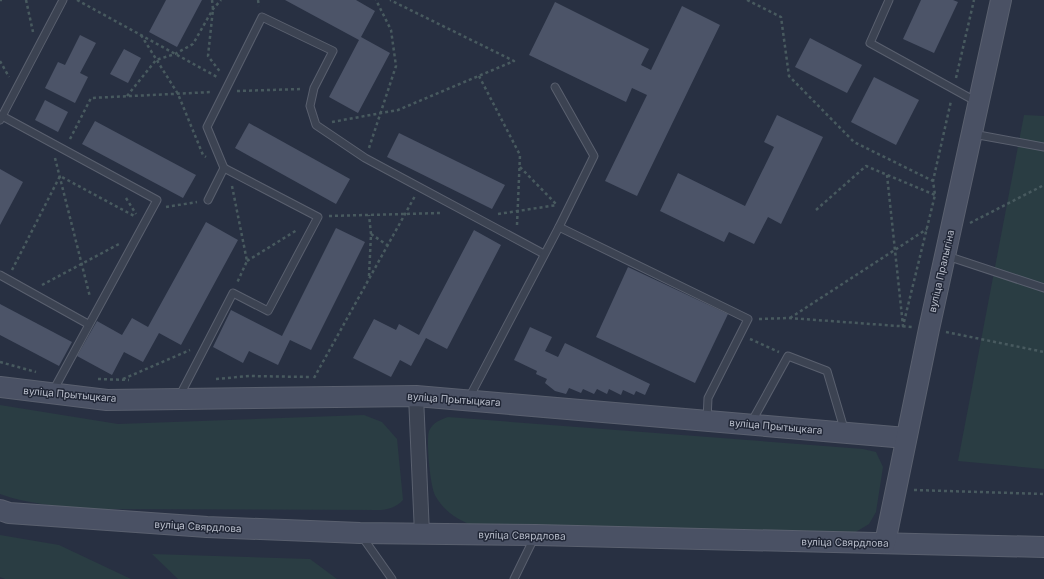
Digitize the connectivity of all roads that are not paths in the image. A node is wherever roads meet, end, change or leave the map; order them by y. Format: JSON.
{"nodes":[{"id":1,"x":63,"y":0,"type":"edge"},
{"id":2,"x":889,"y":0,"type":"edge"},
{"id":3,"x":1001,"y":0,"type":"edge"},
{"id":4,"x":555,"y":86,"type":"dead end"},
{"id":5,"x":979,"y":103,"type":"junction"},
{"id":6,"x":1,"y":118,"type":"edge"},
{"id":7,"x":972,"y":134,"type":"junction"},
{"id":8,"x":1044,"y":147,"type":"edge"},
{"id":9,"x":227,"y":169,"type":"junction"},
{"id":10,"x":208,"y":200,"type":"road end"},
{"id":11,"x":559,"y":227,"type":"junction"},
{"id":12,"x":544,"y":254,"type":"junction"},
{"id":13,"x":945,"y":255,"type":"junction"},
{"id":14,"x":0,"y":275,"type":"edge"},
{"id":15,"x":1044,"y":288,"type":"edge"},
{"id":16,"x":88,"y":324,"type":"junction"},
{"id":17,"x":56,"y":386,"type":"junction"},
{"id":18,"x":0,"y":387,"type":"edge"},
{"id":19,"x":416,"y":396,"type":"junction"},
{"id":20,"x":178,"y":399,"type":"junction"},
{"id":21,"x":468,"y":400,"type":"junction"},
{"id":22,"x":707,"y":420,"type":"junction"},
{"id":23,"x":750,"y":424,"type":"junction"},
{"id":24,"x":845,"y":432,"type":"junction"},
{"id":25,"x":906,"y":438,"type":"junction"},
{"id":26,"x":0,"y":510,"type":"edge"},
{"id":27,"x":360,"y":533,"type":"junction"},
{"id":28,"x":422,"y":534,"type":"junction"},
{"id":29,"x":536,"y":534,"type":"junction"},
{"id":30,"x":885,"y":543,"type":"junction"},
{"id":31,"x":1044,"y":547,"type":"edge"},
{"id":32,"x":520,"y":566,"type":"junction"},
{"id":33,"x":392,"y":579,"type":"edge"},
{"id":34,"x":514,"y":579,"type":"edge"},
{"id":35,"x":518,"y":579,"type":"edge"}],
"edges":[{"from":1,"to":6,"type":"lane"},
{"from":2,"to":5,"type":"lane"},
{"from":3,"to":5,"type":"street","name":"вуліца Пралыгіна"},
{"from":4,"to":11,"type":"lane"},
{"from":5,"to":7,"type":"street","name":"вуліца Пралыгіна"},
{"from":6,"to":16,"type":"lane"},
{"from":7,"to":8,"type":"lane"},
{"from":7,"to":13,"type":"street","name":"вуліца Пралыгіна"},
{"from":9,"to":10,"type":"lane"},
{"from":9,"to":12,"type":"lane"},
{"from":9,"to":20,"type":"lane"},
{"from":11,"to":12,"type":"lane"},
{"from":11,"to":22,"type":"lane"},
{"from":12,"to":21,"type":"lane"},
{"from":13,"to":15,"type":"lane"},
{"from":13,"to":25,"type":"street","name":"вуліца Пралыгіна"},
{"from":14,"to":16,"type":"lane"},
{"from":16,"to":17,"type":"lane"},
{"from":17,"to":18,"type":"street","name":"вуліца Прытыцкага"},
{"from":17,"to":20,"type":"street","name":"вуліца Прытыцкага"},
{"from":19,"to":20,"type":"street","name":"вуліца Прытыцкага"},
{"from":19,"to":21,"type":"street","name":"вуліца Прытыцкага"},
{"from":19,"to":28,"type":"street"},
{"from":21,"to":22,"type":"street","name":"вуліца Прытыцкага"},
{"from":22,"to":23,"type":"street","name":"вуліца Прытыцкага"},
{"from":23,"to":24,"type":"street","name":"вуліца Прытыцкага"},
{"from":23,"to":24,"type":"lane"},
{"from":24,"to":25,"type":"street","name":"вуліца Прытыцкага"},
{"from":25,"to":30,"type":"street","name":"вуліца Пралыгіна"},
{"from":26,"to":27,"type":"street","name":"вуліца Свярдлова"},
{"from":27,"to":28,"type":"street","name":"вуліца Свярдлова"},
{"from":27,"to":33,"type":"lane"},
{"from":28,"to":29,"type":"street","name":"вуліца Свярдлова"},
{"from":29,"to":30,"type":"street","name":"вуліца Свярдлова"},
{"from":29,"to":32,"type":"lane"},
{"from":30,"to":31,"type":"street","name":"вуліца Свярдлова"},
{"from":32,"to":34,"type":"lane"},
{"from":32,"to":35,"type":"lane"}]}
